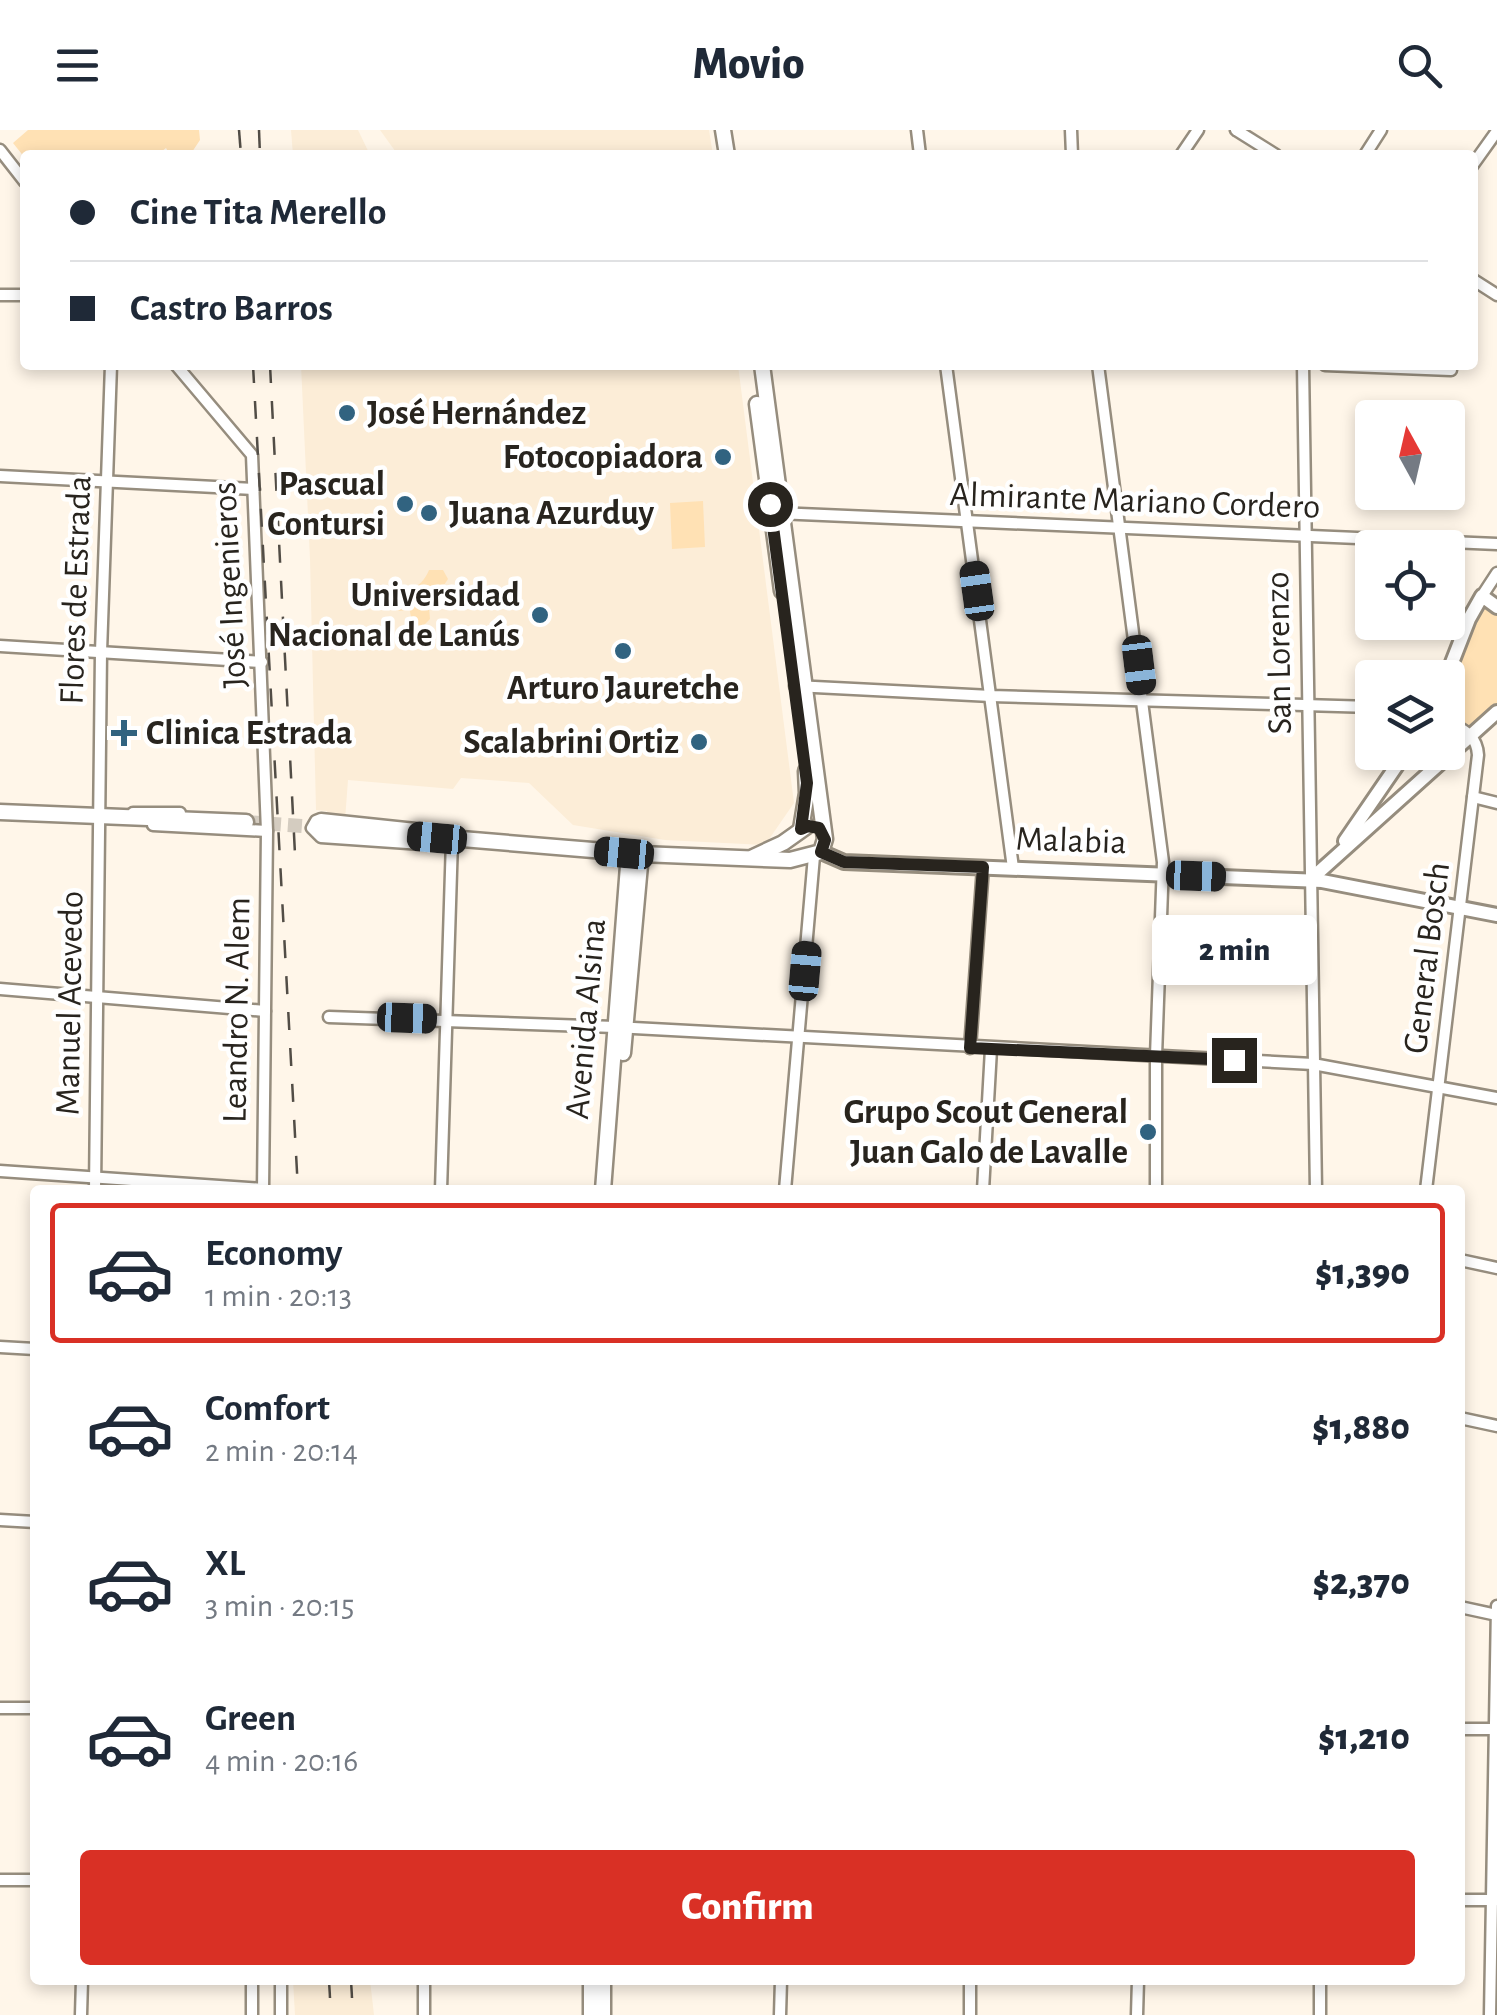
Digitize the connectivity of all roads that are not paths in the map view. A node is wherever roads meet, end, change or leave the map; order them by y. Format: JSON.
{"nodes":[{"id":1,"x":1236,"y":130,"type":"edge"},
{"id":2,"x":1497,"y":131,"type":"edge"},
{"id":3,"x":0,"y":150,"type":"edge"},
{"id":4,"x":1268,"y":150,"type":"edge"},
{"id":5,"x":1478,"y":158,"type":"edge"},
{"id":6,"x":20,"y":176,"type":"edge"},
{"id":7,"x":112,"y":370,"type":"edge"},
{"id":8,"x":180,"y":370,"type":"edge"},
{"id":9,"x":753,"y":370,"type":"edge"},
{"id":10,"x":762,"y":370,"type":"edge"},
{"id":11,"x":947,"y":370,"type":"edge"},
{"id":12,"x":1099,"y":370,"type":"edge"},
{"id":13,"x":1304,"y":370,"type":"edge"},
{"id":14,"x":0,"y":476,"type":"edge"},
{"id":15,"x":106,"y":482,"type":"junction"},
{"id":16,"x":254,"y":489,"type":"junction"},
{"id":17,"x":776,"y":513,"type":"junction"},
{"id":18,"x":968,"y":521,"type":"junction"},
{"id":19,"x":1122,"y":527,"type":"junction"},
{"id":20,"x":1305,"y":536,"type":"junction"},
{"id":21,"x":1497,"y":544,"type":"edge"},
{"id":22,"x":1497,"y":574,"type":"edge"},
{"id":23,"x":1482,"y":596,"type":"junction"},
{"id":24,"x":1497,"y":607,"type":"edge"},
{"id":25,"x":0,"y":646,"type":"edge"},
{"id":26,"x":101,"y":652,"type":"junction"},
{"id":27,"x":1453,"y":660,"type":"edge"},
{"id":28,"x":262,"y":662,"type":"junction"},
{"id":29,"x":800,"y":686,"type":"junction"},
{"id":30,"x":991,"y":696,"type":"junction"},
{"id":31,"x":1143,"y":700,"type":"junction"},
{"id":32,"x":1307,"y":704,"type":"junction"},
{"id":33,"x":1355,"y":706,"type":"edge"},
{"id":34,"x":1497,"y":712,"type":"edge"},
{"id":35,"x":1465,"y":731,"type":"edge"},
{"id":36,"x":1471,"y":735,"type":"junction"},
{"id":37,"x":1394,"y":770,"type":"edge"},
{"id":38,"x":1473,"y":797,"type":"junction"},
{"id":39,"x":1497,"y":803,"type":"edge"},
{"id":40,"x":0,"y":812,"type":"edge"},
{"id":41,"x":266,"y":816,"type":"junction"},
{"id":42,"x":107,"y":817,"type":"junction"},
{"id":43,"x":246,"y":822,"type":"tunnel mouth"},
{"id":44,"x":317,"y":828,"type":"tunnel mouth"},
{"id":45,"x":267,"y":831,"type":"junction"},
{"id":46,"x":799,"y":831,"type":"junction"},
{"id":47,"x":822,"y":831,"type":"junction"},
{"id":48,"x":444,"y":839,"type":"junction"},
{"id":49,"x":635,"y":854,"type":"junction"},
{"id":50,"x":815,"y":855,"type":"junction"},
{"id":51,"x":750,"y":858,"type":"junction"},
{"id":52,"x":1332,"y":860,"type":"junction"},
{"id":53,"x":983,"y":867,"type":"junction"},
{"id":54,"x":1012,"y":868,"type":"junction"},
{"id":55,"x":1162,"y":875,"type":"junction"},
{"id":56,"x":1310,"y":880,"type":"junction"},
{"id":57,"x":1461,"y":908,"type":"junction"},
{"id":58,"x":1497,"y":916,"type":"edge"},
{"id":59,"x":0,"y":990,"type":"edge"},
{"id":60,"x":98,"y":999,"type":"junction"},
{"id":61,"x":265,"y":1011,"type":"junction"},
{"id":62,"x":329,"y":1016,"type":"dead end"},
{"id":63,"x":446,"y":1020,"type":"junction"},
{"id":64,"x":620,"y":1028,"type":"junction"},
{"id":65,"x":800,"y":1037,"type":"junction"},
{"id":66,"x":970,"y":1048,"type":"junction"},
{"id":67,"x":991,"y":1049,"type":"junction"},
{"id":68,"x":1156,"y":1056,"type":"junction"},
{"id":69,"x":1313,"y":1064,"type":"junction"},
{"id":70,"x":1438,"y":1087,"type":"junction"},
{"id":71,"x":1497,"y":1098,"type":"edge"},
{"id":72,"x":0,"y":1172,"type":"edge"},
{"id":73,"x":95,"y":1184,"type":"edge"},
{"id":74,"x":123,"y":1185,"type":"edge"},
{"id":75,"x":263,"y":1185,"type":"edge"},
{"id":76,"x":442,"y":1185,"type":"edge"},
{"id":77,"x":604,"y":1185,"type":"edge"},
{"id":78,"x":612,"y":1185,"type":"edge"},
{"id":79,"x":785,"y":1185,"type":"edge"},
{"id":80,"x":983,"y":1185,"type":"edge"},
{"id":81,"x":1156,"y":1185,"type":"edge"},
{"id":82,"x":1316,"y":1185,"type":"edge"},
{"id":83,"x":1427,"y":1185,"type":"edge"},
{"id":84,"x":1465,"y":1261,"type":"edge"},
{"id":85,"x":1497,"y":1268,"type":"edge"},
{"id":86,"x":0,"y":1346,"type":"edge"},
{"id":87,"x":30,"y":1349,"type":"edge"},
{"id":88,"x":1465,"y":1419,"type":"edge"},
{"id":89,"x":1497,"y":1426,"type":"edge"},
{"id":90,"x":0,"y":1520,"type":"edge"},
{"id":91,"x":30,"y":1522,"type":"edge"},
{"id":92,"x":1497,"y":1606,"type":"edge"},
{"id":93,"x":1465,"y":1608,"type":"edge"},
{"id":94,"x":1497,"y":1615,"type":"edge"},
{"id":95,"x":0,"y":1708,"type":"edge"},
{"id":96,"x":30,"y":1708,"type":"edge"},
{"id":97,"x":1465,"y":1729,"type":"edge"},
{"id":98,"x":1495,"y":1729,"type":"edge"},
{"id":99,"x":0,"y":1880,"type":"edge"},
{"id":100,"x":30,"y":1880,"type":"edge"},
{"id":101,"x":1465,"y":1900,"type":"edge"},
{"id":102,"x":1495,"y":1900,"type":"edge"},
{"id":103,"x":82,"y":1985,"type":"edge"},
{"id":104,"x":252,"y":1985,"type":"edge"},
{"id":105,"x":280,"y":1985,"type":"edge"},
{"id":106,"x":424,"y":1985,"type":"edge"},
{"id":107,"x":591,"y":1985,"type":"edge"},
{"id":108,"x":603,"y":1985,"type":"edge"},
{"id":109,"x":781,"y":1985,"type":"edge"},
{"id":110,"x":970,"y":1985,"type":"edge"},
{"id":111,"x":1138,"y":1985,"type":"edge"},
{"id":112,"x":1320,"y":1985,"type":"edge"},
{"id":113,"x":81,"y":2015,"type":"edge"},
{"id":114,"x":252,"y":2015,"type":"edge"},
{"id":115,"x":281,"y":2015,"type":"edge"},
{"id":116,"x":424,"y":2015,"type":"edge"},
{"id":117,"x":590,"y":2015,"type":"edge"},
{"id":118,"x":603,"y":2015,"type":"edge"},
{"id":119,"x":780,"y":2015,"type":"edge"},
{"id":120,"x":970,"y":2015,"type":"edge"},
{"id":121,"x":1138,"y":2015,"type":"edge"},
{"id":122,"x":1320,"y":2015,"type":"edge"},
{"id":123,"x":1490,"y":2015,"type":"edge"}],
"edges":[{"from":1,"to":4,"type":"street"},
{"from":2,"to":5,"type":"street"},
{"from":3,"to":6,"type":"street"},
{"from":7,"to":15,"type":"street","name":"Flores de Estrada"},
{"from":8,"to":16,"type":"street","name":"José Ingenieros"},
{"from":9,"to":17,"type":"main road"},
{"from":10,"to":17,"type":"main road"},
{"from":11,"to":18,"type":"street"},
{"from":12,"to":19,"type":"street"},
{"from":13,"to":20,"type":"street","name":"San Lorenzo"},
{"from":14,"to":15,"type":"street"},
{"from":15,"to":16,"type":"street"},
{"from":15,"to":26,"type":"street","name":"Flores de Estrada"},
{"from":16,"to":28,"type":"street","name":"José Ingenieros"},
{"from":17,"to":18,"type":"street","name":"Almirante Mariano Cordero"},
{"from":17,"to":29,"type":"main road"},
{"from":18,"to":19,"type":"street","name":"Almirante Mariano Cordero"},
{"from":18,"to":30,"type":"street"},
{"from":19,"to":20,"type":"street","name":"Almirante Mariano Cordero"},
{"from":19,"to":31,"type":"street"},
{"from":20,"to":21,"type":"street","name":"Almirante Mariano Cordero"},
{"from":20,"to":32,"type":"street","name":"San Lorenzo"},
{"from":22,"to":23,"type":"street"},
{"from":23,"to":24,"type":"street"},
{"from":23,"to":27,"type":"street"},
{"from":25,"to":26,"type":"street"},
{"from":26,"to":28,"type":"street"},
{"from":26,"to":42,"type":"street","name":"Flores de Estrada"},
{"from":28,"to":41,"type":"street","name":"José Ingenieros"},
{"from":29,"to":30,"type":"street"},
{"from":29,"to":46,"type":"main road"},
{"from":29,"to":47,"type":"main road"},
{"from":30,"to":31,"type":"street"},
{"from":30,"to":54,"type":"street"},
{"from":31,"to":32,"type":"street"},
{"from":31,"to":55,"type":"street"},
{"from":32,"to":33,"type":"street"},
{"from":32,"to":56,"type":"street","name":"San Lorenzo"},
{"from":34,"to":36,"type":"street"},
{"from":35,"to":36,"type":"street"},
{"from":36,"to":38,"type":"street","name":"General Bosch"},
{"from":36,"to":52,"type":"street"},
{"from":37,"to":52,"type":"street"},
{"from":38,"to":39,"type":"street"},
{"from":38,"to":57,"type":"street","name":"General Bosch"},
{"from":40,"to":42,"type":"main road"},
{"from":41,"to":42,"type":"street"},
{"from":41,"to":45,"type":"street","name":"José Ingenieros"},
{"from":42,"to":43,"type":"main road"},
{"from":42,"to":45,"type":"street"},
{"from":42,"to":60,"type":"street","name":"Manuel Acevedo"},
{"from":44,"to":48,"type":"main road","name":"Malabia"},
{"from":45,"to":61,"type":"street","name":"Leandro N. Alem"},
{"from":46,"to":47,"type":"main road"},
{"from":46,"to":50,"type":"main road"},
{"from":46,"to":51,"type":"main road"},
{"from":47,"to":50,"type":"main road"},
{"from":48,"to":48,"type":"street","name":"Malabia"},
{"from":48,"to":49,"type":"main road","name":"Malabia"},
{"from":48,"to":63,"type":"street"},
{"from":49,"to":51,"type":"main road","name":"Malabia"},
{"from":49,"to":64,"type":"main road","name":"Avenida Alsina"},
{"from":50,"to":51,"type":"main road","name":"Malabia"},
{"from":50,"to":53,"type":"street","name":"Malabia"},
{"from":50,"to":65,"type":"street"},
{"from":52,"to":56,"type":"street"},
{"from":53,"to":54,"type":"street","name":"Malabia"},
{"from":53,"to":66,"type":"street"},
{"from":54,"to":55,"type":"street","name":"Malabia"},
{"from":55,"to":56,"type":"street","name":"Malabia"},
{"from":55,"to":68,"type":"street"},
{"from":56,"to":57,"type":"street","name":"Malabia"},
{"from":56,"to":69,"type":"street","name":"San Lorenzo"},
{"from":57,"to":58,"type":"street","name":"Malabia"},
{"from":57,"to":70,"type":"street","name":"General Bosch"},
{"from":59,"to":60,"type":"street"},
{"from":60,"to":61,"type":"street"},
{"from":60,"to":73,"type":"street","name":"Manuel Acevedo"},
{"from":61,"to":75,"type":"street","name":"Leandro N. Alem"},
{"from":62,"to":63,"type":"street"},
{"from":63,"to":64,"type":"street"},
{"from":63,"to":76,"type":"street"},
{"from":64,"to":65,"type":"street"},
{"from":64,"to":77,"type":"main road","name":"Avenida Alsina"},
{"from":64,"to":78,"type":"main road","name":"Avenida Alsina"},
{"from":65,"to":66,"type":"street"},
{"from":65,"to":79,"type":"street"},
{"from":66,"to":67,"type":"street"},
{"from":67,"to":68,"type":"street"},
{"from":67,"to":80,"type":"street"},
{"from":68,"to":69,"type":"street"},
{"from":68,"to":81,"type":"street"},
{"from":69,"to":70,"type":"street"},
{"from":69,"to":82,"type":"street","name":"San Lorenzo"},
{"from":70,"to":71,"type":"street"},
{"from":70,"to":83,"type":"street","name":"General Bosch"},
{"from":72,"to":73,"type":"street"},
{"from":73,"to":74,"type":"street"},
{"from":84,"to":85,"type":"street"},
{"from":86,"to":87,"type":"street"},
{"from":88,"to":89,"type":"street"},
{"from":90,"to":91,"type":"street"},
{"from":92,"to":94,"type":"street"},
{"from":93,"to":94,"type":"street"},
{"from":94,"to":98,"type":"street"},
{"from":95,"to":96,"type":"street"},
{"from":97,"to":98,"type":"street"},
{"from":98,"to":102,"type":"street"},
{"from":99,"to":100,"type":"street"},
{"from":101,"to":102,"type":"street"},
{"from":102,"to":123,"type":"street"},
{"from":103,"to":113,"type":"street"},
{"from":104,"to":114,"type":"street"},
{"from":105,"to":115,"type":"street"},
{"from":106,"to":116,"type":"street"},
{"from":107,"to":117,"type":"main road"},
{"from":108,"to":118,"type":"main road"},
{"from":109,"to":119,"type":"street"},
{"from":110,"to":120,"type":"street"},
{"from":111,"to":121,"type":"street"},
{"from":112,"to":122,"type":"street"}]}
